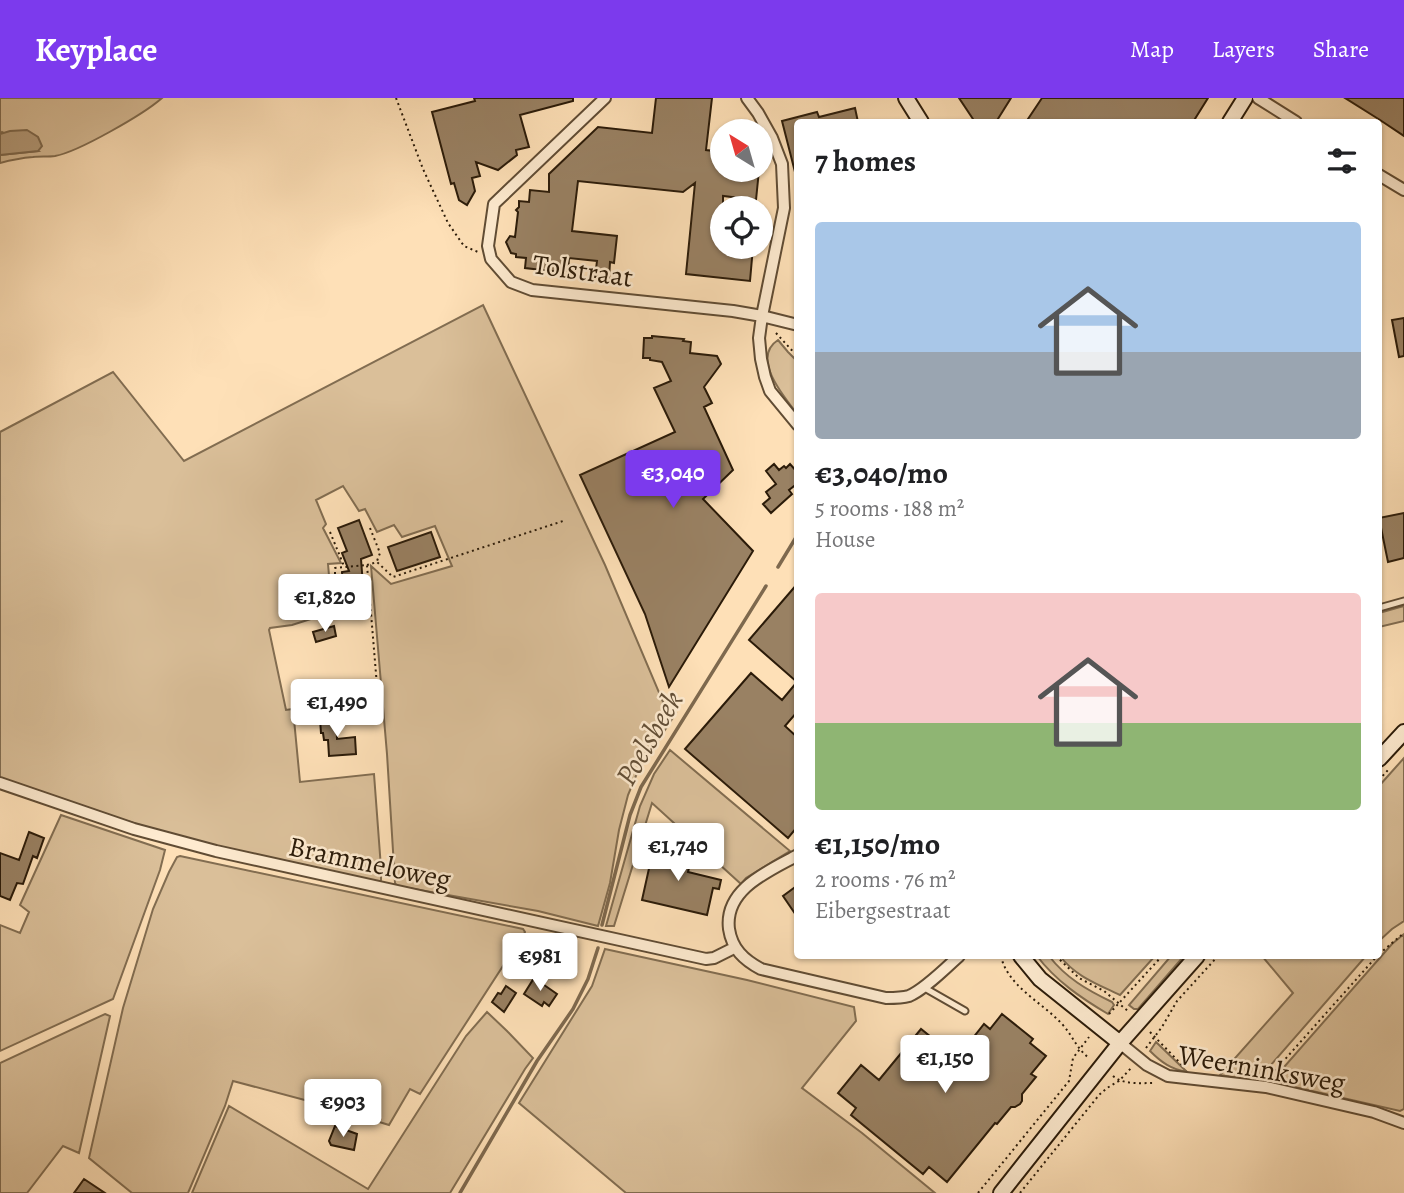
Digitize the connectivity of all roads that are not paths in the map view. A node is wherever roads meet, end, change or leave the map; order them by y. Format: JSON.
{"nodes":[{"id":1,"x":605,"y":98,"type":"edge"},
{"id":2,"x":747,"y":98,"type":"edge"},
{"id":3,"x":906,"y":98,"type":"edge"},
{"id":4,"x":1245,"y":98,"type":"edge"},
{"id":5,"x":1258,"y":98,"type":"edge"},
{"id":6,"x":919,"y":119,"type":"edge"},
{"id":7,"x":1232,"y":119,"type":"edge"},
{"id":8,"x":1291,"y":119,"type":"edge"},
{"id":9,"x":1382,"y":177,"type":"edge"},
{"id":10,"x":1404,"y":190,"type":"edge"},
{"id":11,"x":762,"y":316,"type":"junction"},
{"id":12,"x":794,"y":324,"type":"edge"},
{"id":13,"x":794,"y":420,"type":"edge"},
{"id":14,"x":1404,"y":601,"type":"edge"},
{"id":15,"x":1382,"y":607,"type":"edge"},
{"id":16,"x":1404,"y":732,"type":"edge"},
{"id":17,"x":1382,"y":756,"type":"edge"},
{"id":18,"x":0,"y":783,"type":"edge"},
{"id":19,"x":794,"y":857,"type":"edge"},
{"id":20,"x":734,"y":947,"type":"junction"},
{"id":21,"x":956,"y":959,"type":"edge"},
{"id":22,"x":1023,"y":959,"type":"edge"},
{"id":23,"x":1194,"y":959,"type":"edge"},
{"id":24,"x":923,"y":987,"type":"junction"},
{"id":25,"x":965,"y":1011,"type":"dead end"},
{"id":26,"x":1120,"y":1044,"type":"junction"},
{"id":27,"x":1404,"y":1123,"type":"edge"},
{"id":28,"x":1001,"y":1193,"type":"edge"}],
"edges":[{"from":1,"to":11,"type":"street","name":"Tolstraat"},
{"from":2,"to":11,"type":"street"},
{"from":3,"to":6,"type":"main road"},
{"from":4,"to":7,"type":"main road"},
{"from":5,"to":8,"type":"street"},
{"from":9,"to":10,"type":"street"},
{"from":11,"to":12,"type":"street","name":"Tolstraat"},
{"from":11,"to":13,"type":"street"},
{"from":14,"to":15,"type":"lane"},
{"from":16,"to":17,"type":"main road"},
{"from":18,"to":20,"type":"street","name":"Brammeloweg"},
{"from":19,"to":20,"type":"street"},
{"from":20,"to":24,"type":"street"},
{"from":21,"to":24,"type":"street"},
{"from":22,"to":26,"type":"main road"},
{"from":23,"to":26,"type":"main road"},
{"from":24,"to":25,"type":"lane"},
{"from":26,"to":27,"type":"street","name":"Weerninksweg"},
{"from":26,"to":28,"type":"main road"}]}
